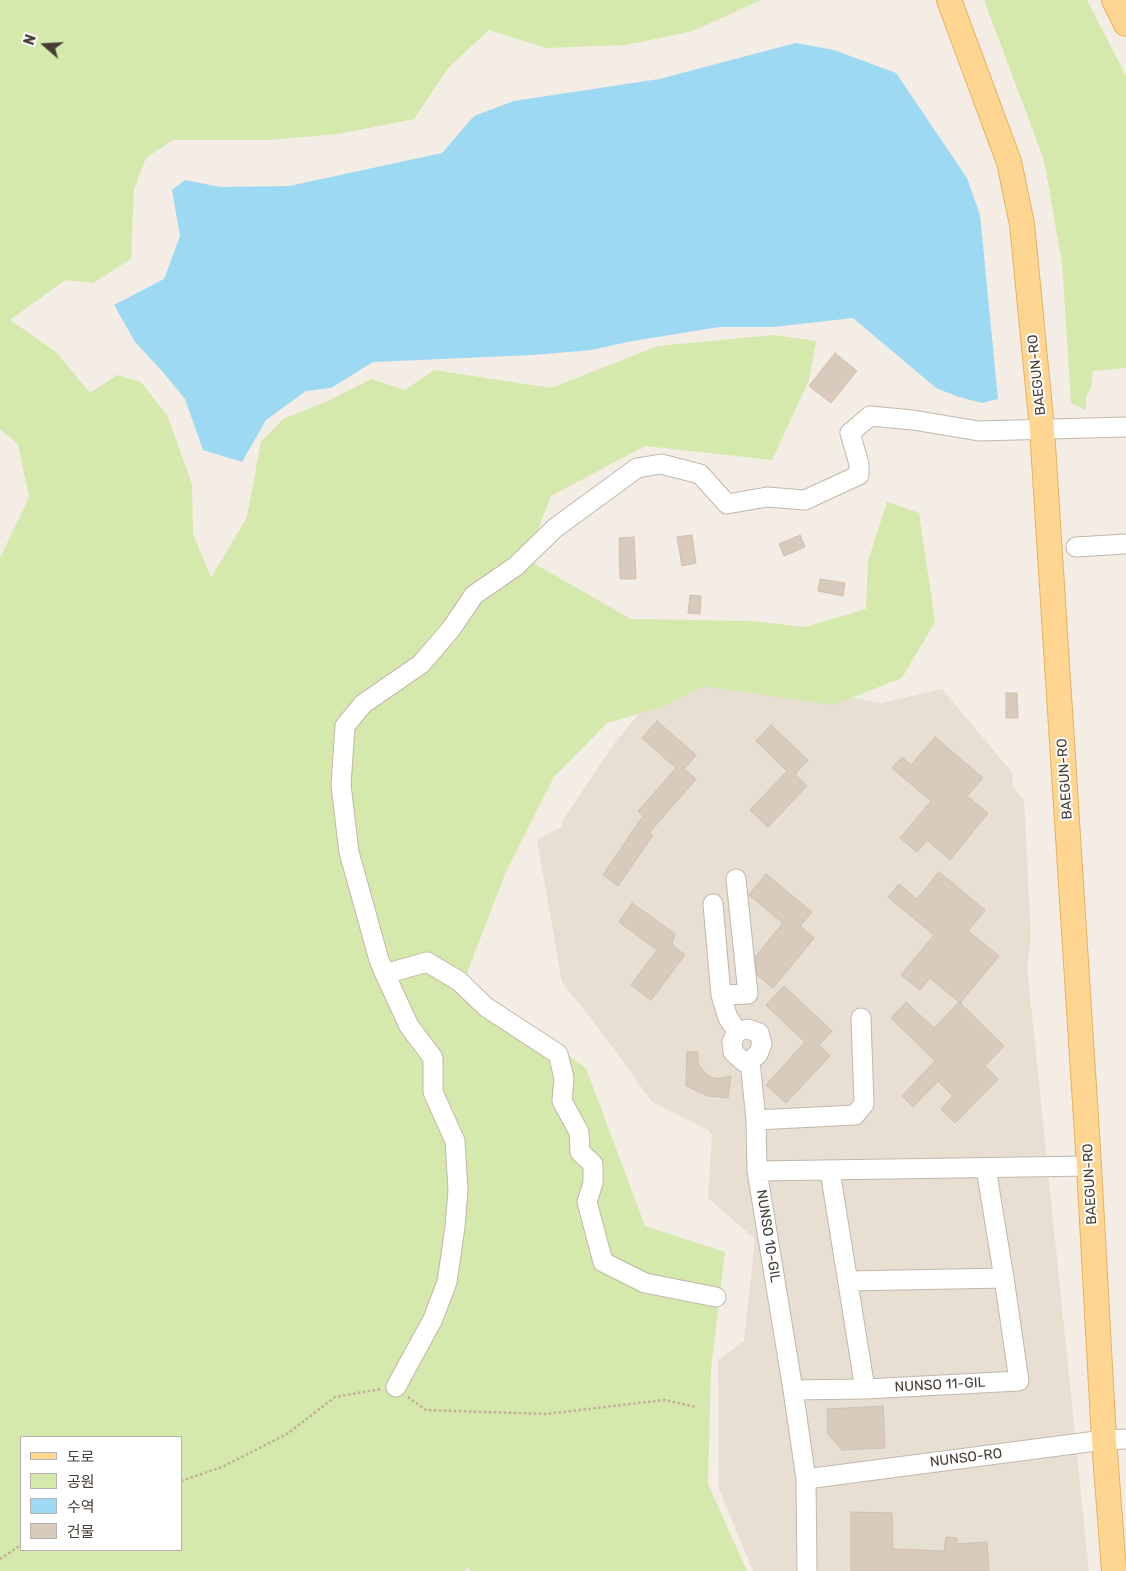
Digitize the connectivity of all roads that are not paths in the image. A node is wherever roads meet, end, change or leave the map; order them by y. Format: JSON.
{"nodes":[{"id":1,"x":949,"y":0,"type":"edge"},
{"id":2,"x":1114,"y":0,"type":"edge"},
{"id":3,"x":1126,"y":24,"type":"edge"},
{"id":4,"x":1126,"y":427,"type":"edge"},
{"id":5,"x":1042,"y":429,"type":"junction"},
{"id":6,"x":1126,"y":544,"type":"edge"},
{"id":7,"x":1076,"y":547,"type":"dead end"},
{"id":8,"x":736,"y":879,"type":"dead end"},
{"id":9,"x":713,"y":904,"type":"dead end"},
{"id":10,"x":385,"y":974,"type":"junction"},
{"id":11,"x":721,"y":995,"type":"junction"},
{"id":12,"x":861,"y":1018,"type":"dead end"},
{"id":13,"x":756,"y":1120,"type":"junction"},
{"id":14,"x":1089,"y":1166,"type":"junction"},
{"id":15,"x":986,"y":1168,"type":"junction"},
{"id":16,"x":757,"y":1171,"type":"junction"},
{"id":17,"x":830,"y":1171,"type":"junction"},
{"id":18,"x":1004,"y":1278,"type":"junction"},
{"id":19,"x":848,"y":1281,"type":"junction"},
{"id":20,"x":716,"y":1297,"type":"dead end"},
{"id":21,"x":396,"y":1387,"type":"road end"},
{"id":22,"x":865,"y":1389,"type":"junction"},
{"id":23,"x":793,"y":1390,"type":"junction"},
{"id":24,"x":1115,"y":1440,"type":"edge"},
{"id":25,"x":806,"y":1479,"type":"junction"},
{"id":26,"x":807,"y":1571,"type":"edge"},
{"id":27,"x":1114,"y":1571,"type":"edge"}],
"edges":[{"from":1,"to":5,"type":"main road","name":"BAEGUN-RO"},
{"from":2,"to":3,"type":"main road"},
{"from":4,"to":5,"type":"street"},
{"from":5,"to":10,"type":"street"},
{"from":5,"to":14,"type":"main road","name":"BAEGUN-RO"},
{"from":6,"to":7,"type":"street"},
{"from":8,"to":11,"type":"street"},
{"from":9,"to":11,"type":"street"},
{"from":10,"to":20,"type":"street"},
{"from":10,"to":21,"type":"street"},
{"from":11,"to":13,"type":"street"},
{"from":12,"to":13,"type":"street"},
{"from":13,"to":16,"type":"street"},
{"from":14,"to":15,"type":"street","name":"NUNSO 10-GIL"},
{"from":14,"to":24,"type":"main road","name":"BAEGUN-RO"},
{"from":15,"to":17,"type":"street","name":"NUNSO 10-GIL"},
{"from":15,"to":18,"type":"street","name":"NUNSO 11-GIL"},
{"from":16,"to":17,"type":"street","name":"NUNSO 10-GIL"},
{"from":16,"to":23,"type":"street","name":"NUNSO 10-GIL"},
{"from":17,"to":19,"type":"street"},
{"from":18,"to":19,"type":"street"},
{"from":18,"to":22,"type":"street","name":"NUNSO 11-GIL"},
{"from":19,"to":22,"type":"street"},
{"from":22,"to":23,"type":"street"},
{"from":23,"to":25,"type":"street","name":"NUNSO 10-GIL"},
{"from":24,"to":25,"type":"street","name":"NUNSO-RO"},
{"from":24,"to":27,"type":"main road","name":"BAEGUN-RO"},
{"from":25,"to":26,"type":"street","name":"NUNSO 10-GIL"}]}
